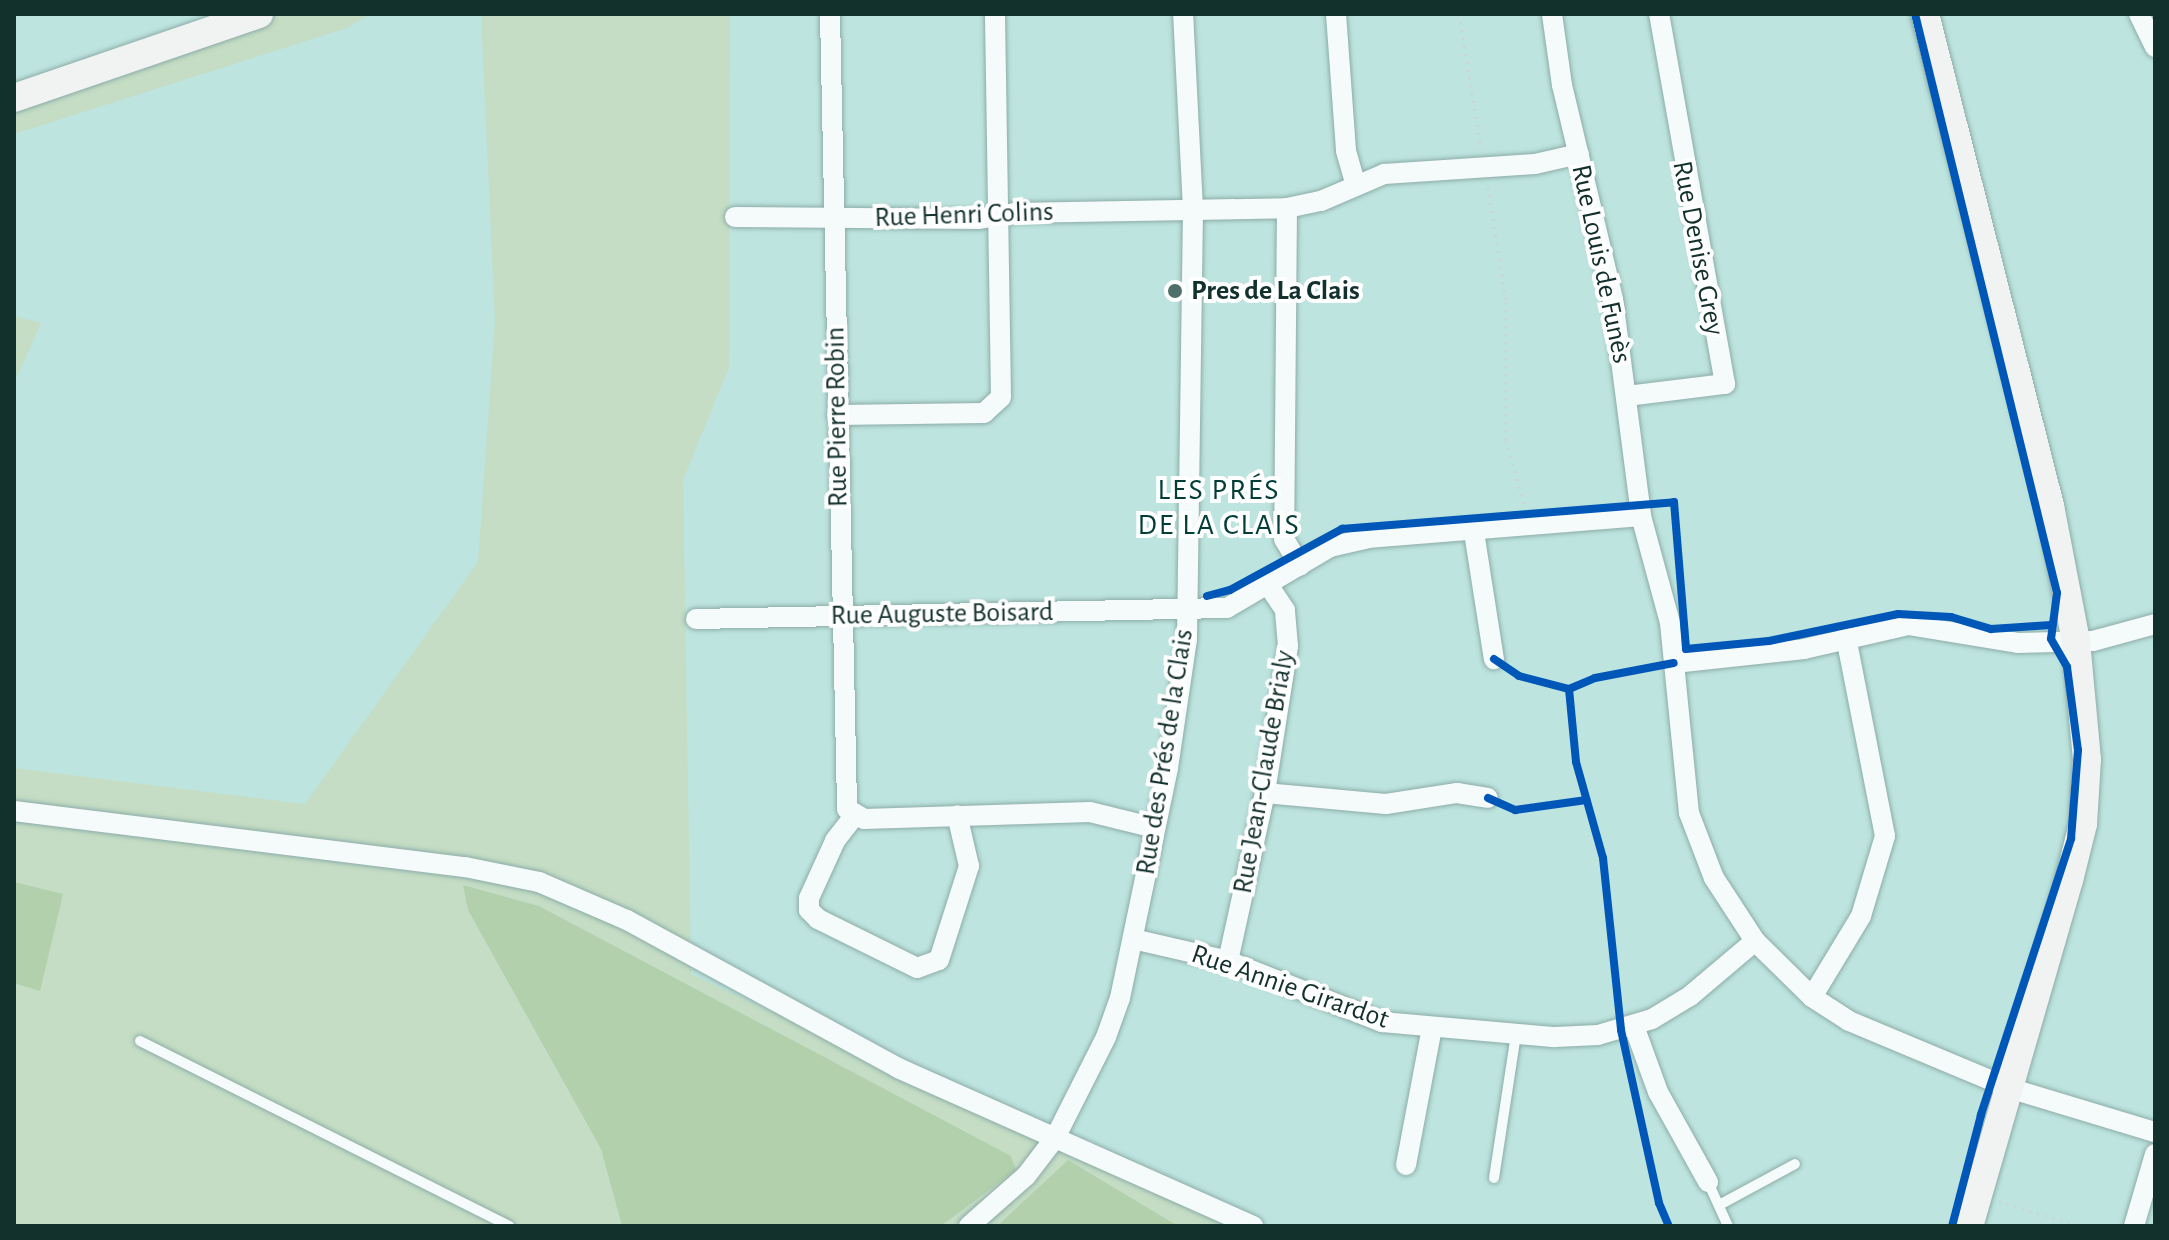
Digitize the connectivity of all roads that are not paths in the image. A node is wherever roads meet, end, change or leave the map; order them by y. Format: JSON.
{"nodes":[{"id":1,"x":259,"y":14,"type":"edge"},
{"id":2,"x":830,"y":14,"type":"edge"},
{"id":3,"x":995,"y":14,"type":"edge"},
{"id":4,"x":1183,"y":14,"type":"edge"},
{"id":5,"x":1336,"y":14,"type":"edge"},
{"id":6,"x":1552,"y":14,"type":"edge"},
{"id":7,"x":1659,"y":14,"type":"edge"},
{"id":8,"x":1925,"y":14,"type":"edge"},
{"id":9,"x":2139,"y":14,"type":"edge"},
{"id":10,"x":2155,"y":47,"type":"edge"},
{"id":11,"x":14,"y":98,"type":"edge"},
{"id":12,"x":1579,"y":154,"type":"junction"},
{"id":13,"x":1356,"y":186,"type":"junction"},
{"id":14,"x":1287,"y":208,"type":"junction"},
{"id":15,"x":1193,"y":209,"type":"junction"},
{"id":16,"x":735,"y":217,"type":"dead end"},
{"id":17,"x":998,"y":218,"type":"junction"},
{"id":18,"x":833,"y":219,"type":"junction"},
{"id":19,"x":1627,"y":396,"type":"junction"},
{"id":20,"x":837,"y":415,"type":"junction"},
{"id":21,"x":1641,"y":516,"type":"junction"},
{"id":22,"x":1474,"y":532,"type":"junction"},
{"id":23,"x":1300,"y":566,"type":"junction"},
{"id":24,"x":1269,"y":586,"type":"junction"},
{"id":25,"x":1187,"y":609,"type":"junction"},
{"id":26,"x":841,"y":616,"type":"junction"},
{"id":27,"x":696,"y":619,"type":"dead end"},
{"id":28,"x":2155,"y":624,"type":"edge"},
{"id":29,"x":1846,"y":637,"type":"junction"},
{"id":30,"x":2076,"y":641,"type":"junction"},
{"id":31,"x":1494,"y":659,"type":"dead end"},
{"id":32,"x":1674,"y":663,"type":"junction"},
{"id":33,"x":1265,"y":793,"type":"junction"},
{"id":34,"x":1488,"y":798,"type":"dead end"},
{"id":35,"x":14,"y":811,"type":"edge"},
{"id":36,"x":855,"y":815,"type":"junction"},
{"id":37,"x":957,"y":815,"type":"junction"},
{"id":38,"x":1155,"y":828,"type":"junction"},
{"id":39,"x":1133,"y":939,"type":"junction"},
{"id":40,"x":1755,"y":941,"type":"junction"},
{"id":41,"x":1228,"y":961,"type":"junction"},
{"id":42,"x":1812,"y":997,"type":"junction"},
{"id":43,"x":1634,"y":1026,"type":"junction"},
{"id":44,"x":1432,"y":1028,"type":"junction"},
{"id":45,"x":1516,"y":1035,"type":"junction"},
{"id":46,"x":140,"y":1041,"type":"dead end"},
{"id":47,"x":2009,"y":1088,"type":"junction"},
{"id":48,"x":2155,"y":1132,"type":"edge"},
{"id":49,"x":1055,"y":1138,"type":"junction"},
{"id":50,"x":2155,"y":1154,"type":"edge"},
{"id":51,"x":1795,"y":1164,"type":"dead end"},
{"id":52,"x":1406,"y":1165,"type":"dead end"},
{"id":53,"x":1494,"y":1178,"type":"dead end"},
{"id":54,"x":1708,"y":1182,"type":"joint"},
{"id":55,"x":1721,"y":1204,"type":"junction"},
{"id":56,"x":509,"y":1226,"type":"edge"},
{"id":57,"x":969,"y":1226,"type":"edge"},
{"id":58,"x":1253,"y":1226,"type":"edge"},
{"id":59,"x":1728,"y":1226,"type":"edge"},
{"id":60,"x":1969,"y":1226,"type":"edge"},
{"id":61,"x":2134,"y":1226,"type":"edge"}],
"edges":[{"from":1,"to":11,"type":"street"},
{"from":2,"to":18,"type":"street","name":"Rue Pierre Robin"},
{"from":3,"to":17,"type":"street"},
{"from":4,"to":15,"type":"street","name":"Rue des Prés de la Clais"},
{"from":5,"to":13,"type":"street"},
{"from":6,"to":12,"type":"street","name":"Rue Louis de Funès"},
{"from":7,"to":19,"type":"street","name":"Rue Denise Grey"},
{"from":8,"to":30,"type":"street"},
{"from":9,"to":10,"type":"street"},
{"from":12,"to":13,"type":"street","name":"Rue Henri Colins"},
{"from":12,"to":19,"type":"street","name":"Rue Louis de Funès"},
{"from":13,"to":14,"type":"street","name":"Rue Henri Colins"},
{"from":14,"to":15,"type":"street","name":"Rue Henri Colins"},
{"from":14,"to":23,"type":"street"},
{"from":15,"to":17,"type":"street","name":"Rue Henri Colins"},
{"from":15,"to":25,"type":"street","name":"Rue des Prés de la Clais"},
{"from":16,"to":18,"type":"street","name":"Rue Henri Colins"},
{"from":17,"to":18,"type":"street","name":"Rue Henri Colins"},
{"from":17,"to":20,"type":"street"},
{"from":18,"to":20,"type":"street","name":"Rue Pierre Robin"},
{"from":19,"to":21,"type":"street","name":"Rue Louis de Funès"},
{"from":20,"to":26,"type":"street","name":"Rue Pierre Robin"},
{"from":21,"to":22,"type":"street","name":"Rue Auguste Boisard"},
{"from":21,"to":32,"type":"street","name":"Rue Louis de Funès"},
{"from":22,"to":23,"type":"street","name":"Rue Auguste Boisard"},
{"from":22,"to":31,"type":"street"},
{"from":23,"to":24,"type":"street","name":"Rue Auguste Boisard"},
{"from":24,"to":25,"type":"street","name":"Rue Auguste Boisard"},
{"from":24,"to":33,"type":"street","name":"Rue Jean-Claude Brialy"},
{"from":25,"to":26,"type":"street","name":"Rue Auguste Boisard"},
{"from":25,"to":38,"type":"street","name":"Rue des Prés de la Clais"},
{"from":26,"to":27,"type":"street","name":"Rue Auguste Boisard"},
{"from":26,"to":36,"type":"street","name":"Rue Pierre Robin"},
{"from":28,"to":30,"type":"street"},
{"from":29,"to":30,"type":"street"},
{"from":29,"to":32,"type":"street"},
{"from":29,"to":42,"type":"street"},
{"from":30,"to":47,"type":"street"},
{"from":32,"to":40,"type":"street","name":"Rue Louis de Funès"},
{"from":33,"to":34,"type":"street"},
{"from":33,"to":41,"type":"street","name":"Rue Jean-Claude Brialy"},
{"from":35,"to":49,"type":"street"},
{"from":36,"to":37,"type":"street"},
{"from":36,"to":37,"type":"street"},
{"from":37,"to":38,"type":"street"},
{"from":38,"to":39,"type":"street","name":"Rue des Prés de la Clais"},
{"from":39,"to":41,"type":"street","name":"Rue Annie Girardot"},
{"from":39,"to":49,"type":"street","name":"Rue des Prés de la Clais"},
{"from":40,"to":42,"type":"street","name":"Rue Louis de Funès"},
{"from":40,"to":43,"type":"street","name":"Rue Annie Girardot"},
{"from":41,"to":44,"type":"street","name":"Rue Annie Girardot"},
{"from":42,"to":47,"type":"street","name":"Rue Louis de Funès"},
{"from":43,"to":45,"type":"street","name":"Rue Annie Girardot"},
{"from":43,"to":54,"type":"street"},
{"from":44,"to":45,"type":"street","name":"Rue Annie Girardot"},
{"from":44,"to":52,"type":"street"},
{"from":45,"to":53,"type":"lane"},
{"from":46,"to":56,"type":"lane"},
{"from":47,"to":48,"type":"street","name":"Rue Louis de Funès"},
{"from":47,"to":60,"type":"street"},
{"from":49,"to":57,"type":"street","name":"Rue des Prés de la Clais"},
{"from":49,"to":58,"type":"street"},
{"from":50,"to":61,"type":"street"},
{"from":51,"to":55,"type":"lane"},
{"from":54,"to":55,"type":"lane"},
{"from":55,"to":59,"type":"lane"}]}
